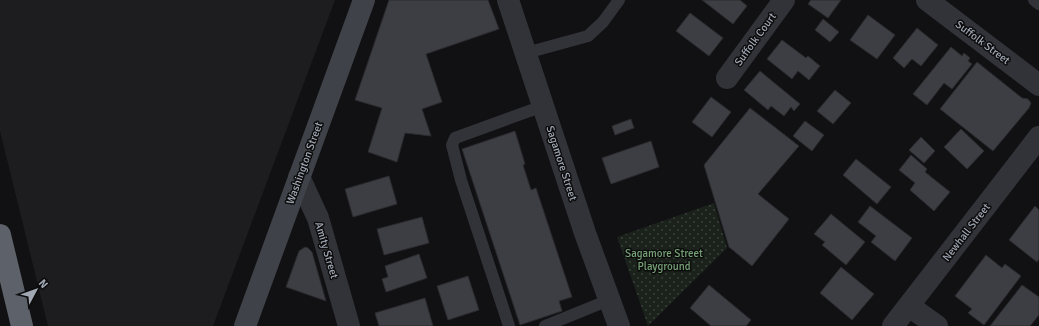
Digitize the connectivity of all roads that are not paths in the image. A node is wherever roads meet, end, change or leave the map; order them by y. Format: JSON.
{"nodes":[{"id":1,"x":364,"y":0,"type":"edge"},
{"id":2,"x":508,"y":0,"type":"edge"},
{"id":3,"x":619,"y":0,"type":"edge"},
{"id":4,"x":784,"y":0,"type":"edge"},
{"id":5,"x":927,"y":0,"type":"edge"},
{"id":6,"x":1034,"y":0,"type":"edge"},
{"id":7,"x":1039,"y":4,"type":"edge"},
{"id":8,"x":526,"y":53,"type":"junction"},
{"id":9,"x":727,"y":78,"type":"dead end"},
{"id":10,"x":1039,"y":85,"type":"edge"},
{"id":11,"x":543,"y":106,"type":"junction"},
{"id":12,"x":1039,"y":137,"type":"edge"},
{"id":13,"x":299,"y":177,"type":"junction"},
{"id":14,"x":0,"y":235,"type":"edge"},
{"id":15,"x":610,"y":300,"type":"junction"},
{"id":16,"x":909,"y":306,"type":"junction"},
{"id":17,"x":22,"y":326,"type":"edge"},
{"id":18,"x":245,"y":326,"type":"edge"},
{"id":19,"x":349,"y":326,"type":"edge"},
{"id":20,"x":509,"y":326,"type":"edge"},
{"id":21,"x":545,"y":326,"type":"edge"},
{"id":22,"x":619,"y":326,"type":"edge"},
{"id":23,"x":893,"y":326,"type":"edge"},
{"id":24,"x":937,"y":326,"type":"edge"}],
"edges":[{"from":1,"to":13,"type":"main road","name":"Washington Street"},
{"from":2,"to":8,"type":"street","name":"Sagamore Street"},
{"from":3,"to":8,"type":"lane"},
{"from":4,"to":9,"type":"street","name":"Suffolk Court"},
{"from":5,"to":10,"type":"street","name":"Suffolk Street"},
{"from":6,"to":7,"type":"lane"},
{"from":8,"to":11,"type":"street","name":"Sagamore Street"},
{"from":11,"to":15,"type":"street","name":"Sagamore Street"},
{"from":11,"to":20,"type":"lane"},
{"from":12,"to":16,"type":"street","name":"Newhall Street"},
{"from":13,"to":18,"type":"main road","name":"Washington Street"},
{"from":13,"to":19,"type":"street","name":"Amity Street"},
{"from":14,"to":17,"type":"highway"},
{"from":15,"to":21,"type":"lane"},
{"from":15,"to":22,"type":"street","name":"Sagamore Street"},
{"from":16,"to":23,"type":"street","name":"Newhall Street"},
{"from":16,"to":24,"type":"street"}]}
